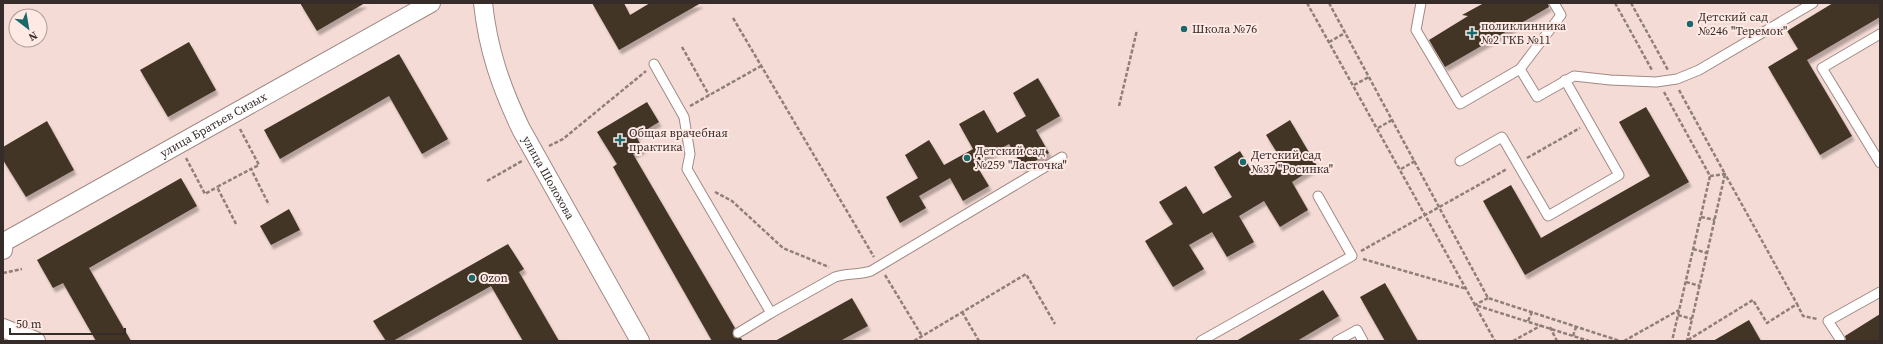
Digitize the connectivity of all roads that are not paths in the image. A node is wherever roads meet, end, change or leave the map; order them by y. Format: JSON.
{"nodes":[{"id":1,"x":431,"y":3,"type":"edge"},
{"id":2,"x":482,"y":3,"type":"edge"},
{"id":3,"x":1421,"y":3,"type":"edge"},
{"id":4,"x":1554,"y":3,"type":"edge"},
{"id":5,"x":1813,"y":3,"type":"edge"},
{"id":6,"x":1880,"y":34,"type":"edge"},
{"id":7,"x":654,"y":64,"type":"road end"},
{"id":8,"x":1520,"y":69,"type":"junction"},
{"id":9,"x":1565,"y":80,"type":"junction"},
{"id":10,"x":1062,"y":157,"type":"dead end"},
{"id":11,"x":1460,"y":161,"type":"dead end"},
{"id":12,"x":1880,"y":163,"type":"edge"},
{"id":13,"x":1318,"y":196,"type":"dead end"},
{"id":14,"x":3,"y":250,"type":"edge"},
{"id":15,"x":1880,"y":292,"type":"edge"},
{"id":16,"x":771,"y":313,"type":"junction"},
{"id":17,"x":3,"y":328,"type":"edge"},
{"id":18,"x":738,"y":334,"type":"dead end"},
{"id":19,"x":1840,"y":339,"type":"dead end"},
{"id":20,"x":36,"y":341,"type":"edge"},
{"id":21,"x":640,"y":341,"type":"edge"},
{"id":22,"x":1201,"y":341,"type":"edge"},
{"id":23,"x":1337,"y":341,"type":"edge"},
{"id":24,"x":1363,"y":341,"type":"edge"}],
"edges":[{"from":1,"to":14,"type":"street","name":"улица Братьев Сизых"},
{"from":2,"to":21,"type":"street","name":"улица Шолохова"},
{"from":3,"to":8,"type":"lane"},
{"from":4,"to":8,"type":"lane"},
{"from":5,"to":9,"type":"lane"},
{"from":6,"to":12,"type":"lane"},
{"from":7,"to":16,"type":"lane"},
{"from":8,"to":9,"type":"lane"},
{"from":9,"to":11,"type":"lane"},
{"from":10,"to":16,"type":"lane"},
{"from":13,"to":22,"type":"lane"},
{"from":15,"to":19,"type":"lane"},
{"from":16,"to":18,"type":"lane"},
{"from":17,"to":20,"type":"street"},
{"from":23,"to":24,"type":"lane"}]}
